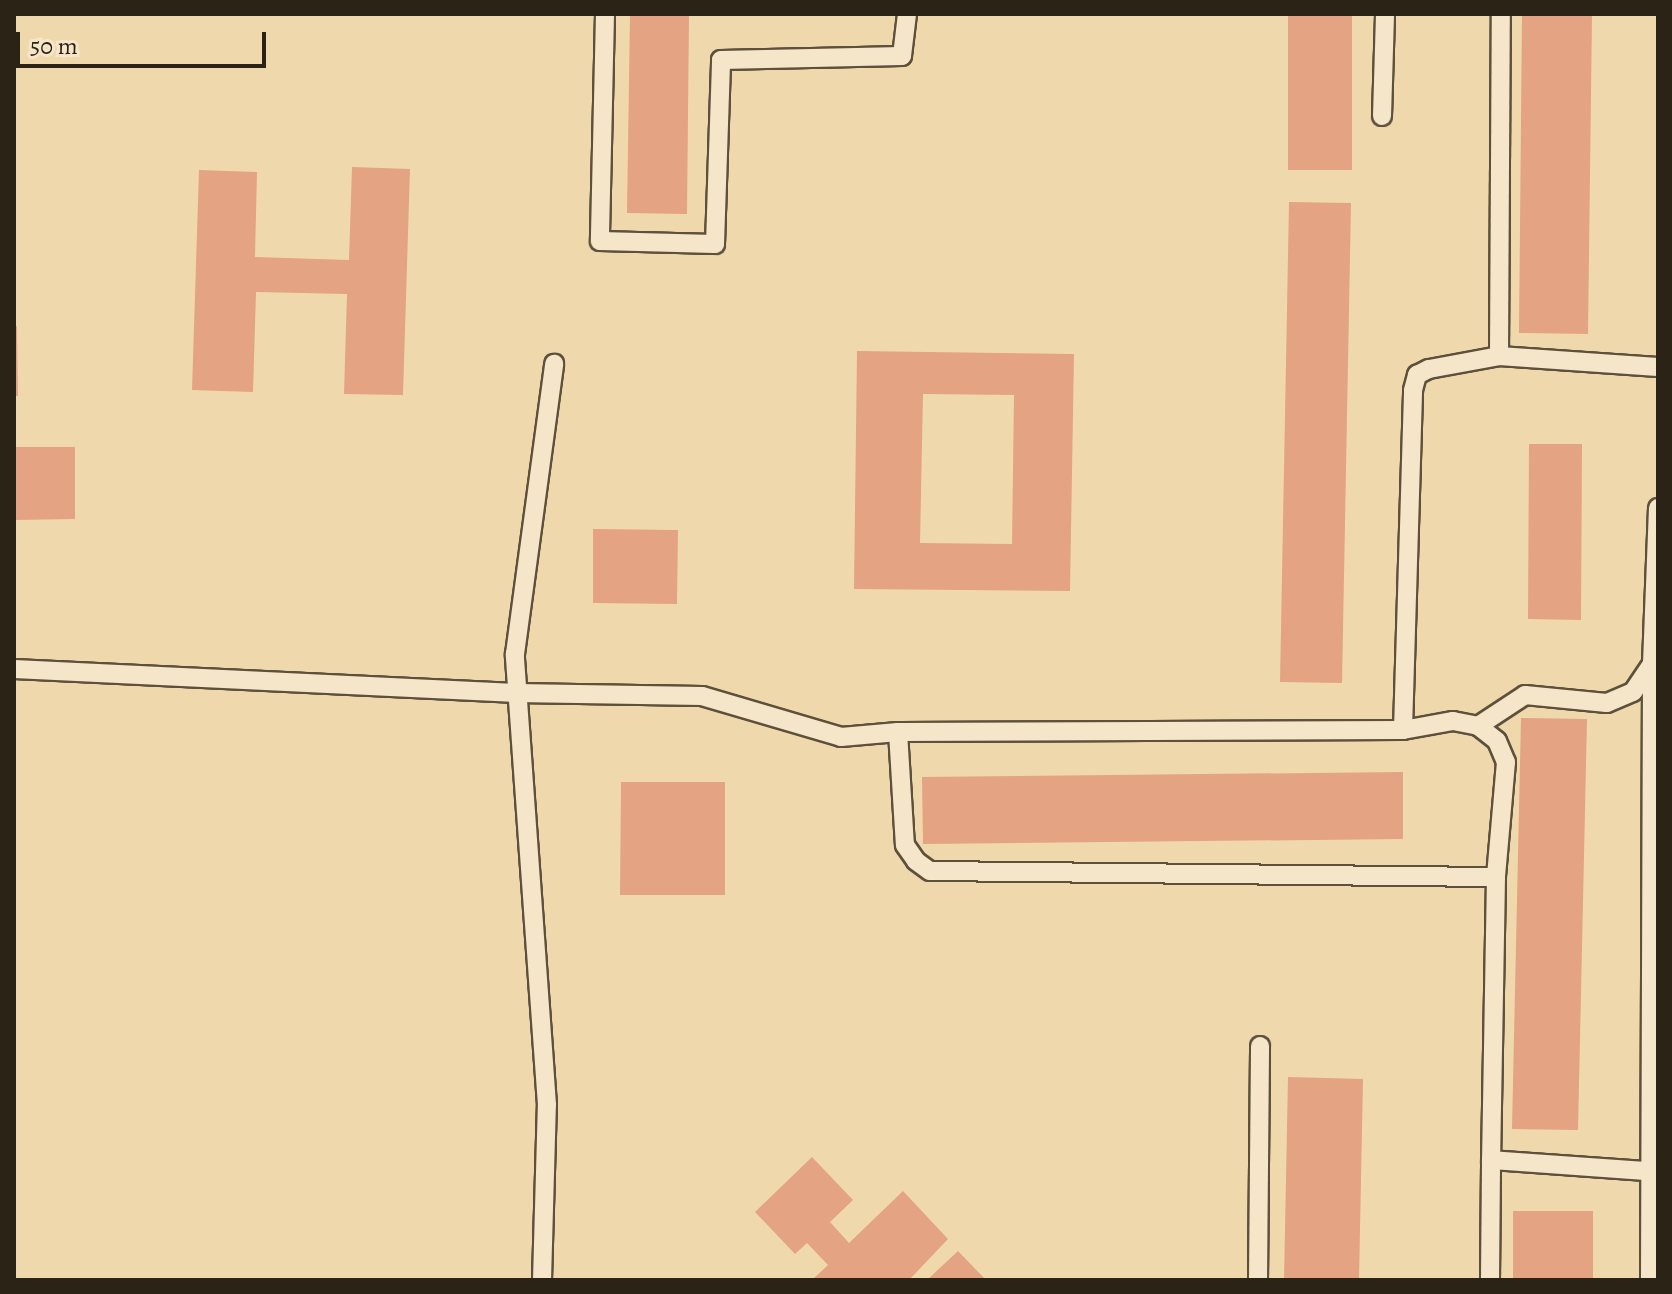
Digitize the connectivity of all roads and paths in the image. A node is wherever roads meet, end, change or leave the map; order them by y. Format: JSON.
{"nodes":[{"id":1,"x":605,"y":14,"type":"edge"},
{"id":2,"x":907,"y":14,"type":"edge"},
{"id":3,"x":1385,"y":14,"type":"edge"},
{"id":4,"x":1501,"y":14,"type":"edge"},
{"id":5,"x":1382,"y":116,"type":"dead end"},
{"id":6,"x":1499,"y":356,"type":"junction"},
{"id":7,"x":554,"y":364,"type":"dead end"},
{"id":8,"x":1658,"y":367,"type":"edge"},
{"id":9,"x":1658,"y":508,"type":"edge"},
{"id":10,"x":1652,"y":664,"type":"junction"},
{"id":11,"x":14,"y":669,"type":"edge"},
{"id":12,"x":516,"y":693,"type":"junction"},
{"id":13,"x":1478,"y":726,"type":"junction"},
{"id":14,"x":1403,"y":730,"type":"junction"},
{"id":15,"x":898,"y":732,"type":"junction"},
{"id":16,"x":1496,"y":877,"type":"junction"},
{"id":17,"x":1260,"y":1046,"type":"dead end"},
{"id":18,"x":1491,"y":1160,"type":"junction"},
{"id":19,"x":1655,"y":1171,"type":"edge"},
{"id":20,"x":542,"y":1280,"type":"edge"},
{"id":21,"x":1258,"y":1280,"type":"edge"},
{"id":22,"x":1490,"y":1280,"type":"edge"},
{"id":23,"x":1650,"y":1280,"type":"edge"}],
"edges":[{"from":1,"to":2,"type":"lane"},
{"from":3,"to":5,"type":"lane"},
{"from":4,"to":6,"type":"lane"},
{"from":6,"to":8,"type":"lane"},
{"from":6,"to":14,"type":"lane"},
{"from":7,"to":12,"type":"lane"},
{"from":9,"to":10,"type":"lane"},
{"from":10,"to":13,"type":"lane"},
{"from":10,"to":19,"type":"lane"},
{"from":11,"to":12,"type":"lane"},
{"from":12,"to":15,"type":"lane"},
{"from":12,"to":20,"type":"lane"},
{"from":13,"to":14,"type":"lane"},
{"from":13,"to":16,"type":"lane"},
{"from":14,"to":15,"type":"lane"},
{"from":15,"to":16,"type":"lane"},
{"from":16,"to":18,"type":"lane"},
{"from":17,"to":21,"type":"lane"},
{"from":18,"to":19,"type":"lane"},
{"from":18,"to":22,"type":"lane"},
{"from":19,"to":23,"type":"lane"}]}
